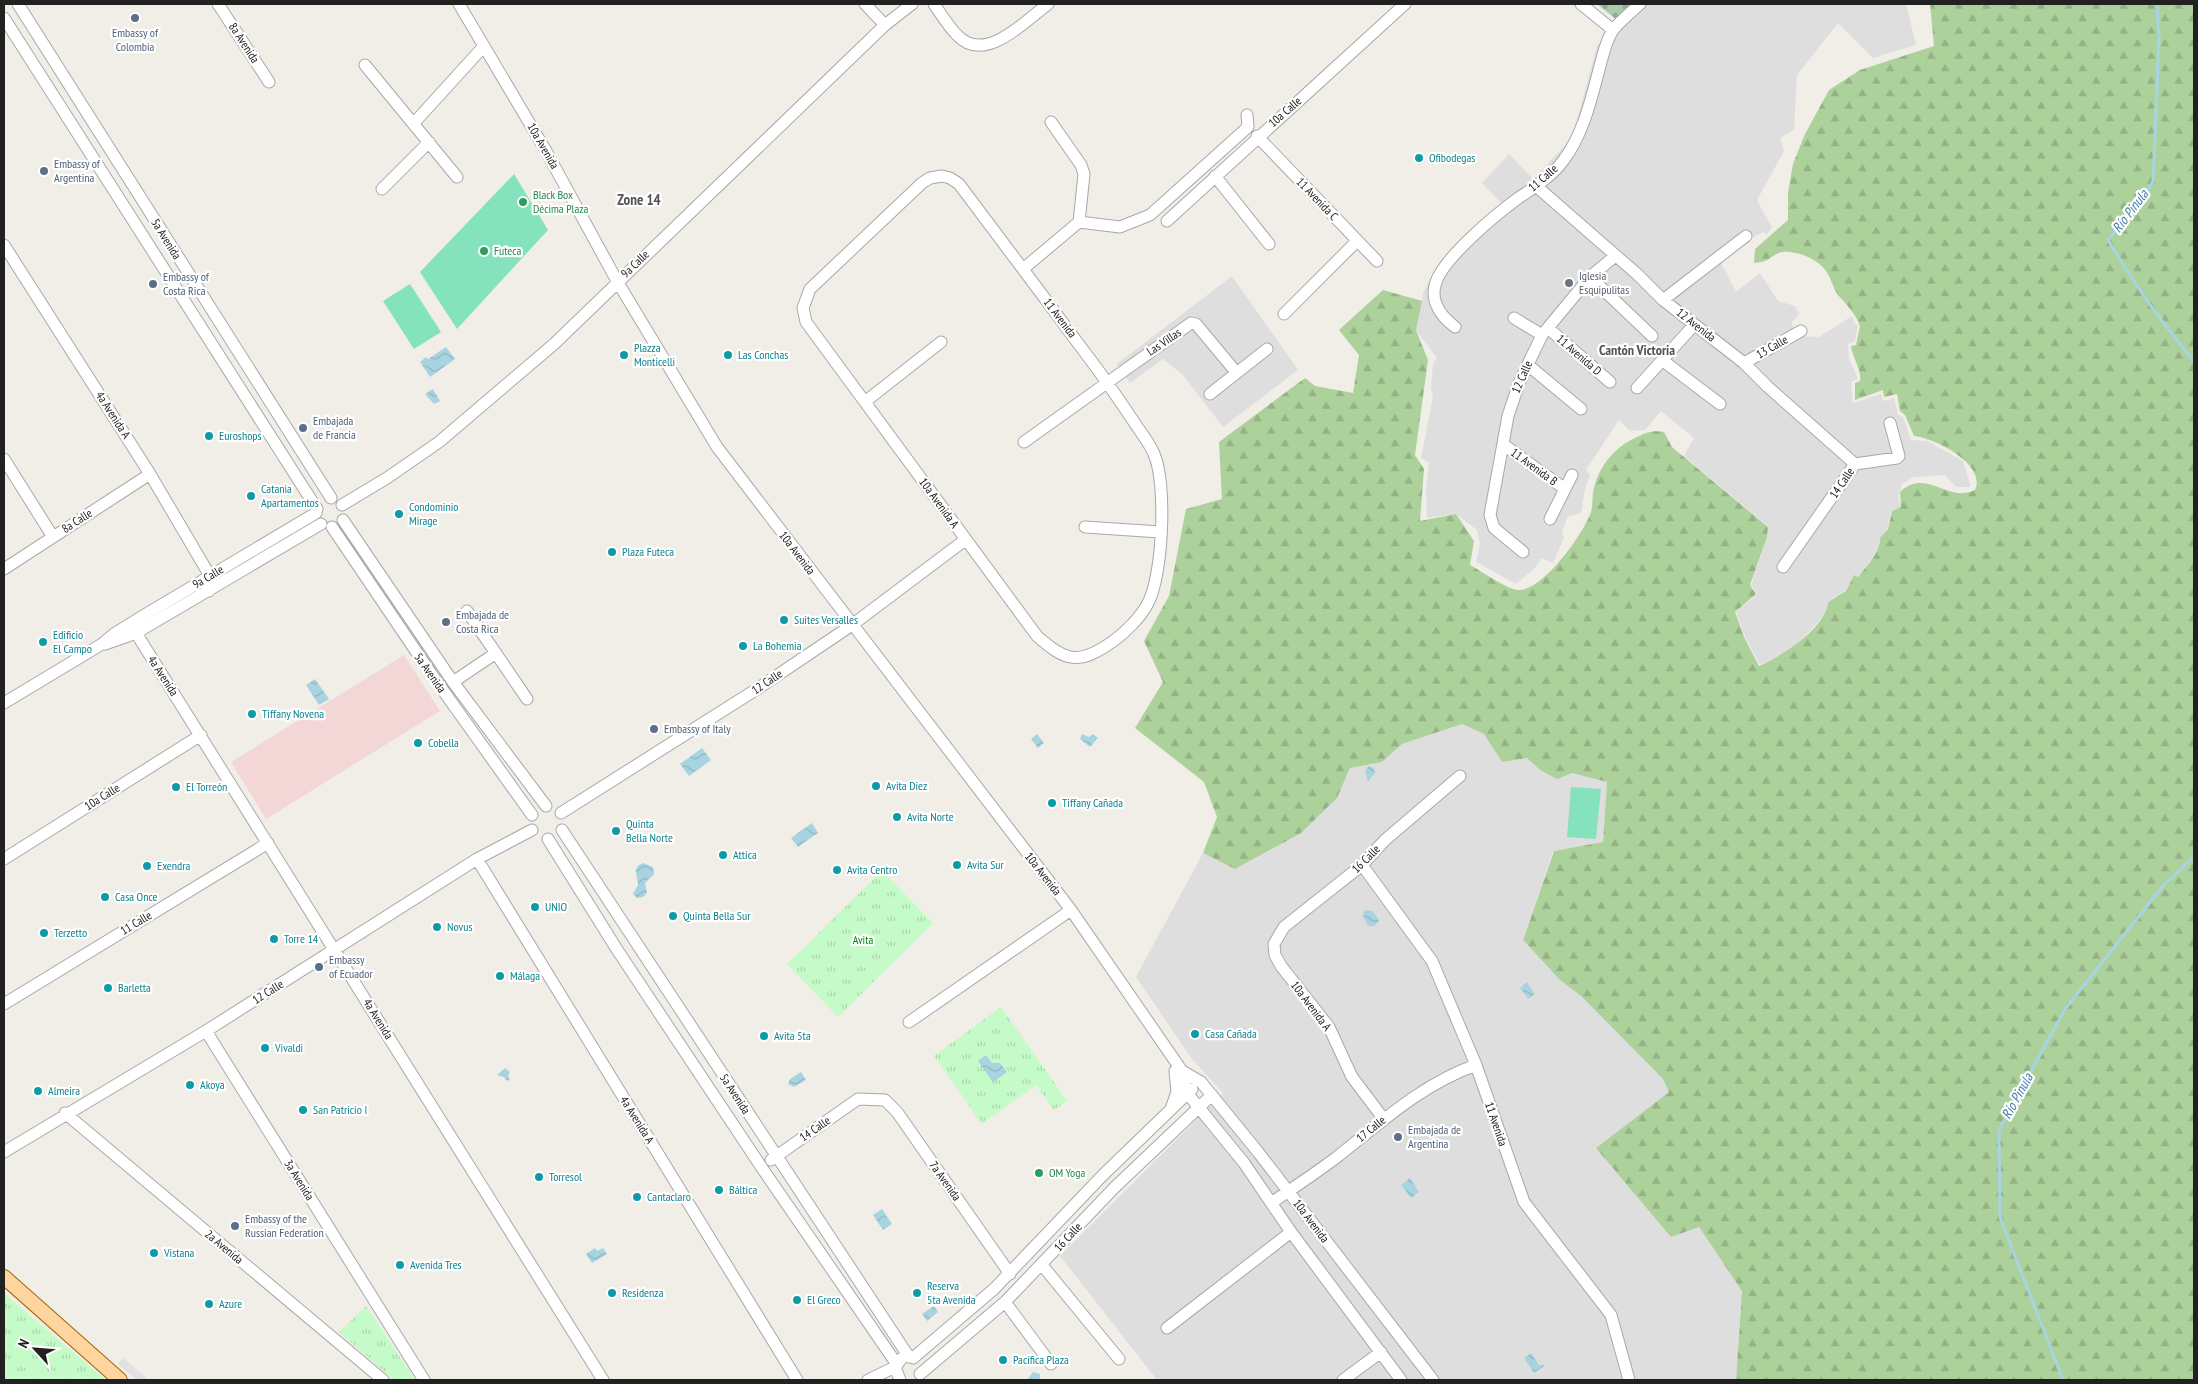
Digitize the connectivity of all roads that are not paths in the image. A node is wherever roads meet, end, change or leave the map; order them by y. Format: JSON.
{"nodes":[{"id":1,"x":18,"y":4,"type":"edge"},
{"id":2,"x":218,"y":4,"type":"edge"},
{"id":3,"x":459,"y":4,"type":"edge"},
{"id":4,"x":865,"y":4,"type":"edge"},
{"id":5,"x":912,"y":4,"type":"edge"},
{"id":6,"x":934,"y":4,"type":"edge"},
{"id":7,"x":1048,"y":4,"type":"edge"},
{"id":8,"x":1404,"y":4,"type":"edge"},
{"id":9,"x":1581,"y":4,"type":"edge"},
{"id":10,"x":1640,"y":4,"type":"edge"},
{"id":11,"x":4,"y":18,"type":"edge"},
{"id":12,"x":885,"y":25,"type":"junction"},
{"id":13,"x":1613,"y":30,"type":"junction"},
{"id":14,"x":484,"y":46,"type":"junction"},
{"id":15,"x":365,"y":65,"type":"dead end"},
{"id":16,"x":269,"y":82,"type":"dead end"},
{"id":17,"x":1247,"y":115,"type":"dead end"},
{"id":18,"x":1051,"y":122,"type":"dead end"},
{"id":19,"x":414,"y":123,"type":"junction"},
{"id":20,"x":1257,"y":136,"type":"junction"},
{"id":21,"x":430,"y":142,"type":"junction"},
{"id":22,"x":1215,"y":176,"type":"junction"},
{"id":23,"x":457,"y":177,"type":"dead end"},
{"id":24,"x":1536,"y":186,"type":"junction"},
{"id":25,"x":382,"y":190,"type":"dead end"},
{"id":26,"x":1167,"y":221,"type":"dead end"},
{"id":27,"x":1079,"y":222,"type":"junction"},
{"id":28,"x":1746,"y":236,"type":"dead end"},
{"id":29,"x":1357,"y":241,"type":"junction"},
{"id":30,"x":1269,"y":244,"type":"dead end"},
{"id":31,"x":4,"y":245,"type":"edge"},
{"id":32,"x":1615,"y":256,"type":"junction"},
{"id":33,"x":1376,"y":261,"type":"dead end"},
{"id":34,"x":1023,"y":269,"type":"junction"},
{"id":35,"x":1590,"y":277,"type":"junction"},
{"id":36,"x":617,"y":281,"type":"junction"},
{"id":37,"x":1663,"y":300,"type":"junction"},
{"id":38,"x":803,"y":308,"type":"joint"},
{"id":39,"x":1284,"y":314,"type":"dead end"},
{"id":40,"x":1514,"y":318,"type":"dead end"},
{"id":41,"x":1694,"y":325,"type":"junction"},
{"id":42,"x":1455,"y":327,"type":"dead end"},
{"id":43,"x":1801,"y":331,"type":"dead end"},
{"id":44,"x":1545,"y":332,"type":"junction"},
{"id":45,"x":1652,"y":336,"type":"dead end"},
{"id":46,"x":940,"y":342,"type":"dead end"},
{"id":47,"x":1267,"y":350,"type":"dead end"},
{"id":48,"x":1662,"y":360,"type":"junction"},
{"id":49,"x":1744,"y":363,"type":"junction"},
{"id":50,"x":1528,"y":365,"type":"junction"},
{"id":51,"x":1236,"y":372,"type":"junction"},
{"id":52,"x":1107,"y":382,"type":"junction"},
{"id":53,"x":1610,"y":382,"type":"dead end"},
{"id":54,"x":1637,"y":388,"type":"dead end"},
{"id":55,"x":1210,"y":394,"type":"dead end"},
{"id":56,"x":866,"y":401,"type":"junction"},
{"id":57,"x":1720,"y":404,"type":"dead end"},
{"id":58,"x":1581,"y":409,"type":"dead end"},
{"id":59,"x":1890,"y":423,"type":"dead end"},
{"id":60,"x":1024,"y":442,"type":"dead end"},
{"id":61,"x":1504,"y":445,"type":"junction"},
{"id":62,"x":4,"y":459,"type":"edge"},
{"id":63,"x":1855,"y":464,"type":"junction"},
{"id":64,"x":150,"y":474,"type":"junction"},
{"id":65,"x":1572,"y":475,"type":"dead end"},
{"id":66,"x":1565,"y":489,"type":"junction"},
{"id":67,"x":307,"y":491,"type":"junction"},
{"id":68,"x":331,"y":498,"type":"junction"},
{"id":69,"x":342,"y":505,"type":"junction"},
{"id":70,"x":316,"y":511,"type":"junction"},
{"id":71,"x":1550,"y":519,"type":"dead end"},
{"id":72,"x":343,"y":520,"type":"junction"},
{"id":73,"x":303,"y":521,"type":"junction"},
{"id":74,"x":327,"y":526,"type":"junction"},
{"id":75,"x":1085,"y":527,"type":"dead end"},
{"id":76,"x":1160,"y":532,"type":"junction"},
{"id":77,"x":53,"y":537,"type":"junction"},
{"id":78,"x":965,"y":540,"type":"junction"},
{"id":79,"x":1523,"y":552,"type":"dead end"},
{"id":80,"x":1783,"y":567,"type":"dead end"},
{"id":81,"x":4,"y":569,"type":"edge"},
{"id":82,"x":210,"y":576,"type":"junction"},
{"id":83,"x":209,"y":591,"type":"junction"},
{"id":84,"x":467,"y":611,"type":"dead end"},
{"id":85,"x":143,"y":616,"type":"junction"},
{"id":86,"x":852,"y":625,"type":"junction"},
{"id":87,"x":136,"y":634,"type":"junction"},
{"id":88,"x":102,"y":644,"type":"junction"},
{"id":89,"x":1102,"y":649,"type":"joint"},
{"id":90,"x":496,"y":653,"type":"junction"},
{"id":91,"x":453,"y":682,"type":"junction"},
{"id":92,"x":527,"y":699,"type":"dead end"},
{"id":93,"x":4,"y":703,"type":"edge"},
{"id":94,"x":201,"y":735,"type":"junction"},
{"id":95,"x":1460,"y":776,"type":"dead end"},
{"id":96,"x":546,"y":806,"type":"junction"},
{"id":97,"x":561,"y":813,"type":"junction"},
{"id":98,"x":532,"y":816,"type":"junction"},
{"id":99,"x":532,"y":830,"type":"junction"},
{"id":100,"x":562,"y":830,"type":"junction"},
{"id":101,"x":548,"y":839,"type":"junction"},
{"id":102,"x":268,"y":843,"type":"junction"},
{"id":103,"x":4,"y":859,"type":"edge"},
{"id":104,"x":476,"y":860,"type":"junction"},
{"id":105,"x":1362,"y":865,"type":"junction"},
{"id":106,"x":1071,"y":910,"type":"junction"},
{"id":107,"x":1274,"y":944,"type":"joint"},
{"id":108,"x":335,"y":950,"type":"junction"},
{"id":109,"x":4,"y":1004,"type":"edge"},
{"id":110,"x":910,"y":1022,"type":"dead end"},
{"id":111,"x":206,"y":1031,"type":"junction"},
{"id":112,"x":1169,"y":1053,"type":"junction"},
{"id":113,"x":1476,"y":1065,"type":"junction"},
{"id":114,"x":1182,"y":1071,"type":"junction"},
{"id":115,"x":1201,"y":1082,"type":"junction"},
{"id":116,"x":1187,"y":1093,"type":"junction"},
{"id":117,"x":1212,"y":1095,"type":"junction"},
{"id":118,"x":872,"y":1098,"type":"joint"},
{"id":119,"x":1198,"y":1107,"type":"junction"},
{"id":120,"x":1169,"y":1112,"type":"junction"},
{"id":121,"x":66,"y":1113,"type":"junction"},
{"id":122,"x":1383,"y":1118,"type":"junction"},
{"id":123,"x":4,"y":1152,"type":"edge"},
{"id":124,"x":775,"y":1156,"type":"junction"},
{"id":125,"x":762,"y":1168,"type":"junction"},
{"id":126,"x":1288,"y":1191,"type":"junction"},
{"id":127,"x":1271,"y":1203,"type":"junction"},
{"id":128,"x":1291,"y":1232,"type":"junction"},
{"id":129,"x":1042,"y":1265,"type":"junction"},
{"id":130,"x":1010,"y":1274,"type":"junction"},
{"id":131,"x":4,"y":1277,"type":"edge"},
{"id":132,"x":1005,"y":1302,"type":"junction"},
{"id":133,"x":1167,"y":1328,"type":"dead end"},
{"id":134,"x":1382,"y":1352,"type":"junction"},
{"id":135,"x":911,"y":1357,"type":"junction"},
{"id":136,"x":1119,"y":1359,"type":"dead end"},
{"id":137,"x":1051,"y":1364,"type":"dead end"},
{"id":138,"x":896,"y":1365,"type":"junction"},
{"id":139,"x":115,"y":1377,"type":"edge"},
{"id":140,"x":917,"y":1378,"type":"edge"},
{"id":141,"x":383,"y":1380,"type":"edge"},
{"id":142,"x":424,"y":1380,"type":"edge"},
{"id":143,"x":603,"y":1380,"type":"edge"},
{"id":144,"x":797,"y":1380,"type":"edge"},
{"id":145,"x":868,"y":1380,"type":"edge"},
{"id":146,"x":900,"y":1380,"type":"edge"},
{"id":147,"x":1343,"y":1380,"type":"edge"},
{"id":148,"x":1402,"y":1380,"type":"edge"},
{"id":149,"x":1433,"y":1380,"type":"edge"},
{"id":150,"x":1629,"y":1380,"type":"edge"}],
"edges":[{"from":1,"to":68,"type":"street","name":"5a Avenida"},
{"from":2,"to":16,"type":"street","name":"8a Avenida"},
{"from":3,"to":14,"type":"street","name":"10a Avenida"},
{"from":4,"to":12,"type":"street"},
{"from":5,"to":12,"type":"street","name":"9a Calle"},
{"from":6,"to":7,"type":"street"},
{"from":8,"to":20,"type":"street","name":"10a Calle"},
{"from":9,"to":13,"type":"street"},
{"from":10,"to":13,"type":"street","name":"11 Calle"},
{"from":11,"to":67,"type":"street","name":"5a Avenida"},
{"from":12,"to":36,"type":"street","name":"9a Calle"},
{"from":13,"to":24,"type":"street","name":"11 Calle"},
{"from":14,"to":19,"type":"street"},
{"from":14,"to":36,"type":"street","name":"10a Avenida"},
{"from":15,"to":19,"type":"street"},
{"from":17,"to":27,"type":"street"},
{"from":18,"to":27,"type":"street"},
{"from":19,"to":21,"type":"street"},
{"from":20,"to":22,"type":"street","name":"10a Calle"},
{"from":20,"to":29,"type":"street","name":"11 Avenida C"},
{"from":21,"to":23,"type":"street"},
{"from":21,"to":25,"type":"street"},
{"from":22,"to":26,"type":"street","name":"10a Calle"},
{"from":22,"to":30,"type":"street"},
{"from":24,"to":32,"type":"street","name":"12 Avenida"},
{"from":24,"to":42,"type":"street","name":"11 Calle"},
{"from":27,"to":34,"type":"street"},
{"from":28,"to":37,"type":"street"},
{"from":29,"to":33,"type":"street","name":"11 Avenida C"},
{"from":29,"to":39,"type":"street"},
{"from":31,"to":64,"type":"street","name":"4a Avenida A"},
{"from":32,"to":35,"type":"street","name":"12 Calle"},
{"from":32,"to":37,"type":"street","name":"12 Avenida"},
{"from":34,"to":38,"type":"street","name":"11 Avenida"},
{"from":34,"to":52,"type":"street","name":"11 Avenida"},
{"from":35,"to":44,"type":"street","name":"12 Calle"},
{"from":35,"to":45,"type":"street"},
{"from":36,"to":69,"type":"street","name":"9a Calle"},
{"from":36,"to":86,"type":"street","name":"10a Avenida"},
{"from":37,"to":41,"type":"street","name":"12 Avenida"},
{"from":38,"to":56,"type":"street","name":"10a Avenida A"},
{"from":40,"to":44,"type":"street","name":"11 Avenida D"},
{"from":41,"to":48,"type":"street"},
{"from":41,"to":49,"type":"street","name":"12 Avenida"},
{"from":43,"to":49,"type":"street","name":"13 Calle"},
{"from":44,"to":50,"type":"street","name":"12 Calle"},
{"from":44,"to":53,"type":"street","name":"11 Avenida D"},
{"from":46,"to":56,"type":"street"},
{"from":47,"to":51,"type":"street"},
{"from":48,"to":54,"type":"street"},
{"from":48,"to":57,"type":"street"},
{"from":49,"to":63,"type":"street","name":"12 Avenida"},
{"from":50,"to":58,"type":"street"},
{"from":50,"to":61,"type":"street","name":"12 Calle"},
{"from":51,"to":52,"type":"street","name":"Las Villas"},
{"from":51,"to":55,"type":"street"},
{"from":52,"to":60,"type":"street"},
{"from":52,"to":76,"type":"street","name":"11 Avenida"},
{"from":56,"to":78,"type":"street","name":"10a Avenida A"},
{"from":59,"to":63,"type":"street","name":"14 Calle"},
{"from":61,"to":66,"type":"street","name":"11 Avenida B"},
{"from":61,"to":79,"type":"street","name":"12 Calle"},
{"from":62,"to":77,"type":"street"},
{"from":63,"to":80,"type":"street","name":"14 Calle"},
{"from":64,"to":77,"type":"street","name":"8a Calle"},
{"from":64,"to":82,"type":"street","name":"4a Avenida A"},
{"from":65,"to":66,"type":"street","name":"11 Avenida B"},
{"from":66,"to":71,"type":"street","name":"11 Avenida B"},
{"from":67,"to":70,"type":"street","name":"5a Avenida"},
{"from":67,"to":73,"type":"street"},
{"from":68,"to":69,"type":"street"},
{"from":68,"to":70,"type":"street"},
{"from":69,"to":72,"type":"street"},
{"from":70,"to":73,"type":"street","name":"9a Calle"},
{"from":70,"to":74,"type":"street"},
{"from":72,"to":74,"type":"street"},
{"from":72,"to":91,"type":"street","name":"5a Avenida"},
{"from":73,"to":82,"type":"street","name":"9a Calle"},
{"from":74,"to":83,"type":"street","name":"9a Calle"},
{"from":74,"to":98,"type":"street","name":"5a Avenida"},
{"from":75,"to":76,"type":"street"},
{"from":76,"to":89,"type":"street","name":"11 Avenida"},
{"from":77,"to":81,"type":"street","name":"8a Calle"},
{"from":78,"to":86,"type":"street","name":"12 Calle"},
{"from":78,"to":89,"type":"street","name":"10a Avenida A"},
{"from":82,"to":83,"type":"street"},
{"from":82,"to":85,"type":"street","name":"9a Calle"},
{"from":83,"to":87,"type":"street","name":"9a Calle"},
{"from":84,"to":90,"type":"street"},
{"from":85,"to":87,"type":"street"},
{"from":85,"to":88,"type":"street","name":"9a Calle"},
{"from":86,"to":97,"type":"street","name":"12 Calle"},
{"from":86,"to":106,"type":"street","name":"10a Avenida"},
{"from":87,"to":88,"type":"street","name":"9a Calle"},
{"from":87,"to":94,"type":"street","name":"4a Avenida"},
{"from":88,"to":93,"type":"street","name":"9a Calle"},
{"from":90,"to":91,"type":"street"},
{"from":90,"to":92,"type":"street"},
{"from":91,"to":96,"type":"street","name":"5a Avenida"},
{"from":94,"to":102,"type":"street","name":"4a Avenida"},
{"from":94,"to":103,"type":"street","name":"10a Calle"},
{"from":95,"to":105,"type":"street","name":"16 Calle"},
{"from":96,"to":97,"type":"street"},
{"from":96,"to":98,"type":"street"},
{"from":97,"to":100,"type":"street"},
{"from":98,"to":99,"type":"street"},
{"from":99,"to":101,"type":"street"},
{"from":99,"to":104,"type":"street","name":"12 Calle"},
{"from":100,"to":101,"type":"street"},
{"from":100,"to":124,"type":"street","name":"5a Avenida"},
{"from":101,"to":125,"type":"street","name":"5a Avenida"},
{"from":102,"to":108,"type":"street","name":"4a Avenida"},
{"from":102,"to":109,"type":"street","name":"11 Calle"},
{"from":104,"to":108,"type":"street","name":"12 Calle"},
{"from":104,"to":144,"type":"street","name":"4a Avenida A"},
{"from":105,"to":107,"type":"street","name":"16 Calle"},
{"from":105,"to":113,"type":"street","name":"11 Avenida"},
{"from":106,"to":110,"type":"street"},
{"from":106,"to":112,"type":"street","name":"10a Avenida"},
{"from":107,"to":122,"type":"street","name":"10a Avenida A"},
{"from":108,"to":111,"type":"street","name":"12 Calle"},
{"from":108,"to":143,"type":"street","name":"4a Avenida"},
{"from":111,"to":121,"type":"street","name":"12 Calle"},
{"from":111,"to":142,"type":"street","name":"3a Avenida"},
{"from":112,"to":114,"type":"street","name":"10a Avenida"},
{"from":112,"to":120,"type":"street"},
{"from":113,"to":122,"type":"street","name":"17 Calle"},
{"from":113,"to":150,"type":"street","name":"11 Avenida"},
{"from":114,"to":115,"type":"street","name":"10a Avenida"},
{"from":114,"to":116,"type":"street","name":"10a Avenida"},
{"from":115,"to":116,"type":"street","name":"16 Calle"},
{"from":115,"to":117,"type":"street","name":"10a Avenida"},
{"from":116,"to":119,"type":"street","name":"10a Avenida"},
{"from":116,"to":120,"type":"street","name":"16 Calle"},
{"from":117,"to":119,"type":"street","name":"16 Calle"},
{"from":117,"to":126,"type":"street","name":"10a Avenida"},
{"from":118,"to":124,"type":"street","name":"14 Calle"},
{"from":118,"to":130,"type":"street","name":"7a Avenida"},
{"from":119,"to":127,"type":"street","name":"10a Avenida"},
{"from":119,"to":129,"type":"street","name":"16 Calle"},
{"from":120,"to":130,"type":"street","name":"16 Calle"},
{"from":121,"to":123,"type":"street","name":"12 Calle"},
{"from":121,"to":141,"type":"street","name":"2a Avenida"},
{"from":122,"to":126,"type":"street","name":"17 Calle"},
{"from":124,"to":125,"type":"street","name":"14 Calle"},
{"from":124,"to":135,"type":"street","name":"5a Avenida"},
{"from":125,"to":138,"type":"street","name":"5a Avenida"},
{"from":126,"to":127,"type":"street","name":"17 Calle"},
{"from":126,"to":149,"type":"street","name":"10a Avenida"},
{"from":127,"to":128,"type":"street","name":"10a Avenida"},
{"from":128,"to":133,"type":"street"},
{"from":128,"to":134,"type":"street","name":"10a Avenida"},
{"from":129,"to":132,"type":"street","name":"16 Calle"},
{"from":129,"to":136,"type":"street"},
{"from":130,"to":135,"type":"street","name":"16 Calle"},
{"from":131,"to":139,"type":"main road"},
{"from":132,"to":137,"type":"street"},
{"from":132,"to":140,"type":"street","name":"16 Calle"},
{"from":134,"to":147,"type":"street"},
{"from":134,"to":148,"type":"street","name":"10a Avenida"},
{"from":135,"to":138,"type":"street","name":"16 Calle"},
{"from":135,"to":140,"type":"street","name":"5a Avenida"},
{"from":138,"to":145,"type":"street"},
{"from":138,"to":146,"type":"street","name":"5a Avenida"}]}
